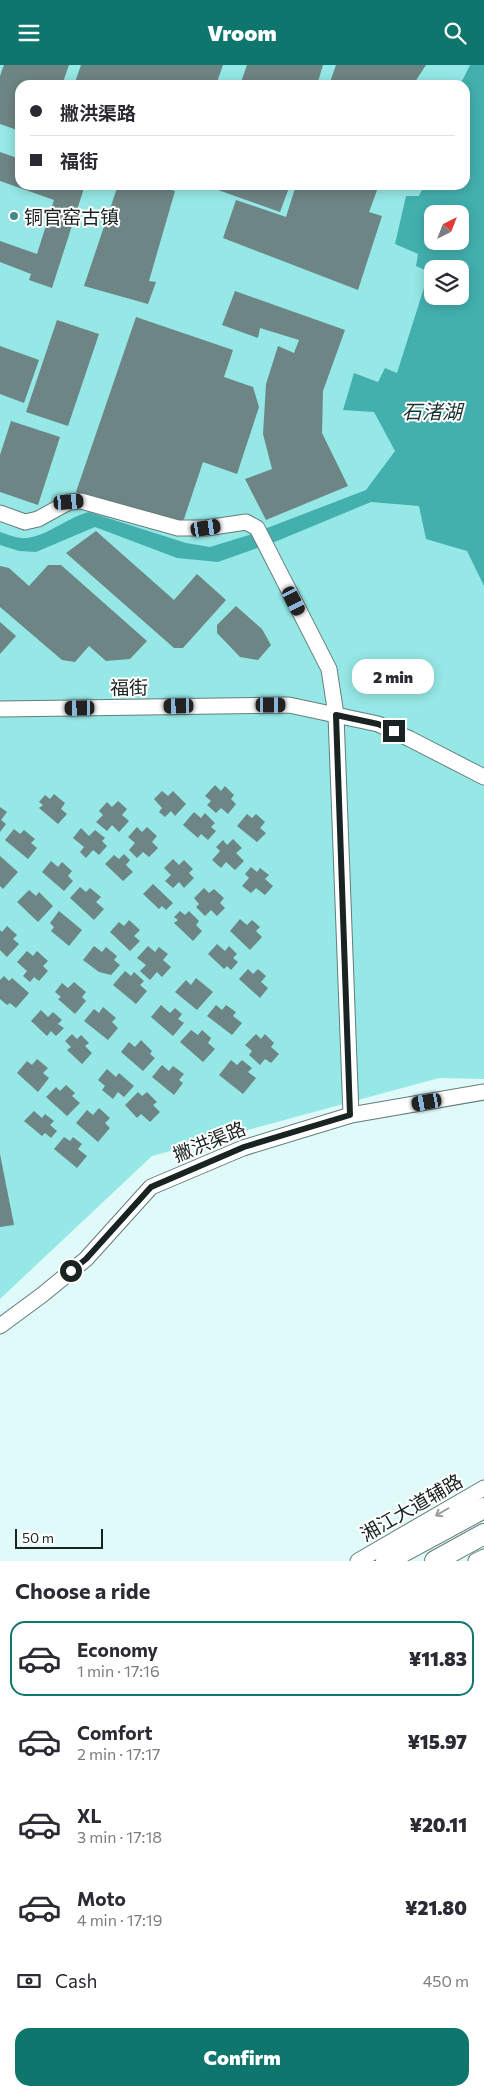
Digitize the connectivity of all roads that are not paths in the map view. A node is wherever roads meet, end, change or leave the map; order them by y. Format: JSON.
{"nodes":[{"id":1,"x":0,"y":513,"type":"edge"},
{"id":2,"x":0,"y":709,"type":"edge"},
{"id":3,"x":336,"y":715,"type":"junction"},
{"id":4,"x":484,"y":777,"type":"edge"},
{"id":5,"x":484,"y":1092,"type":"edge"},
{"id":6,"x":350,"y":1115,"type":"junction"},
{"id":7,"x":0,"y":1326,"type":"edge"},
{"id":8,"x":484,"y":1488,"type":"edge"},
{"id":9,"x":484,"y":1508,"type":"edge"},
{"id":10,"x":484,"y":1534,"type":"edge"},
{"id":11,"x":484,"y":1557,"type":"edge"},
{"id":12,"x":358,"y":1561,"type":"edge"},
{"id":13,"x":386,"y":1561,"type":"edge"},
{"id":14,"x":436,"y":1561,"type":"edge"},
{"id":15,"x":476,"y":1561,"type":"edge"}],
"edges":[{"from":1,"to":3,"type":"street"},
{"from":2,"to":3,"type":"street","name":"福街"},
{"from":3,"to":4,"type":"street","name":"福街"},
{"from":3,"to":6,"type":"street"},
{"from":5,"to":6,"type":"street","name":"撇洪渠路"},
{"from":6,"to":7,"type":"street","name":"撇洪渠路"},
{"from":8,"to":12,"type":"street","name":"湘江大道辅路","one_way":true},
{"from":9,"to":13,"type":"main road"},
{"from":10,"to":14,"type":"main road"},
{"from":11,"to":15,"type":"street"}]}
